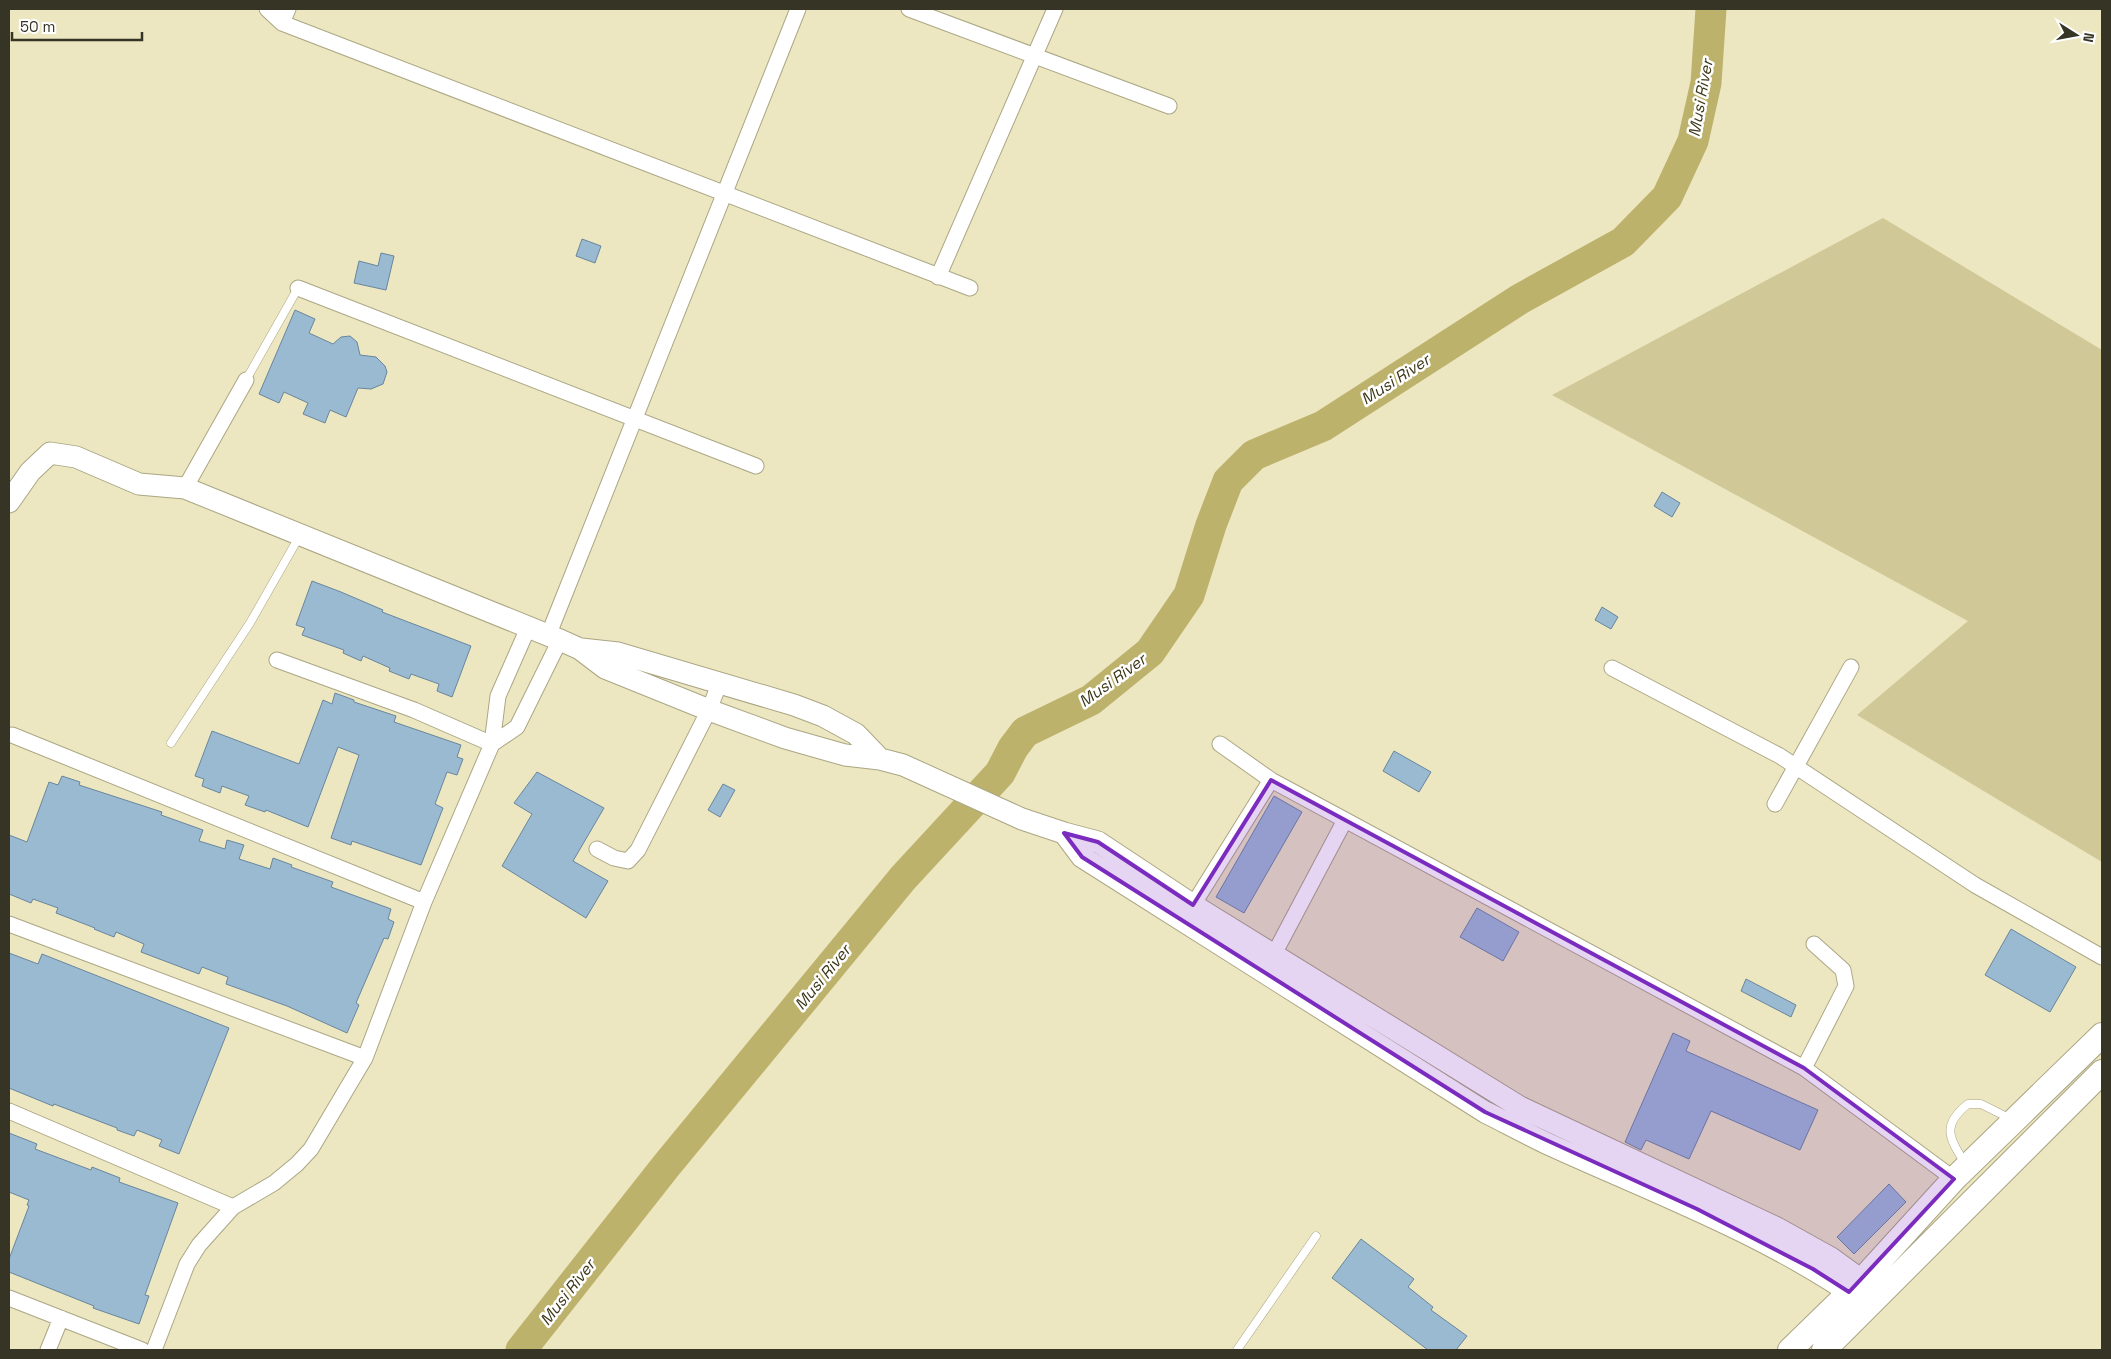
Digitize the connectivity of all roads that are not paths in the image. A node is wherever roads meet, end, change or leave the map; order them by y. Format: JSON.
{"nodes":[{"id":1,"x":267,"y":9,"type":"edge"},
{"id":2,"x":288,"y":9,"type":"edge"},
{"id":3,"x":798,"y":9,"type":"edge"},
{"id":4,"x":909,"y":9,"type":"edge"},
{"id":5,"x":1055,"y":9,"type":"edge"},
{"id":6,"x":282,"y":23,"type":"junction"},
{"id":7,"x":1035,"y":56,"type":"junction"},
{"id":8,"x":1169,"y":106,"type":"dead end"},
{"id":9,"x":724,"y":194,"type":"junction"},
{"id":10,"x":938,"y":277,"type":"junction"},
{"id":11,"x":298,"y":288,"type":"joint"},
{"id":12,"x":970,"y":288,"type":"dead end"},
{"id":13,"x":246,"y":380,"type":"joint"},
{"id":14,"x":634,"y":419,"type":"junction"},
{"id":15,"x":756,"y":466,"type":"dead end"},
{"id":16,"x":185,"y":488,"type":"junction"},
{"id":17,"x":9,"y":502,"type":"edge"},
{"id":18,"x":300,"y":535,"type":"junction"},
{"id":19,"x":528,"y":628,"type":"junction"},
{"id":20,"x":554,"y":638,"type":"junction"},
{"id":21,"x":580,"y":649,"type":"junction"},
{"id":22,"x":277,"y":660,"type":"dead end"},
{"id":23,"x":1851,"y":667,"type":"dead end"},
{"id":24,"x":1612,"y":668,"type":"dead end"},
{"id":25,"x":720,"y":682,"type":"junction"},
{"id":26,"x":709,"y":710,"type":"junction"},
{"id":27,"x":12,"y":735,"type":"dead end"},
{"id":28,"x":171,"y":743,"type":"dead end"},
{"id":29,"x":492,"y":744,"type":"junction"},
{"id":30,"x":1220,"y":744,"type":"dead end"},
{"id":31,"x":880,"y":759,"type":"junction"},
{"id":32,"x":1796,"y":768,"type":"junction"},
{"id":33,"x":1270,"y":780,"type":"junction"},
{"id":34,"x":1775,"y":804,"type":"dead end"},
{"id":35,"x":1345,"y":820,"type":"junction"},
{"id":36,"x":1064,"y":833,"type":"junction"},
{"id":37,"x":598,"y":849,"type":"dead end"},
{"id":38,"x":424,"y":902,"type":"junction"},
{"id":39,"x":1193,"y":905,"type":"junction"},
{"id":40,"x":9,"y":924,"type":"edge"},
{"id":41,"x":1814,"y":944,"type":"dead end"},
{"id":42,"x":1273,"y":956,"type":"junction"},
{"id":43,"x":2102,"y":958,"type":"edge"},
{"id":44,"x":1353,"y":1016,"type":"junction"},
{"id":45,"x":2102,"y":1035,"type":"edge"},
{"id":46,"x":365,"y":1058,"type":"junction"},
{"id":47,"x":1804,"y":1068,"type":"junction"},
{"id":48,"x":2102,"y":1072,"type":"edge"},
{"id":49,"x":9,"y":1111,"type":"edge"},
{"id":50,"x":2014,"y":1120,"type":"junction"},
{"id":51,"x":1961,"y":1172,"type":"junction"},
{"id":52,"x":233,"y":1207,"type":"junction"},
{"id":53,"x":1316,"y":1236,"type":"dead end"},
{"id":54,"x":1856,"y":1286,"type":"junction"},
{"id":55,"x":9,"y":1298,"type":"edge"},
{"id":56,"x":1875,"y":1301,"type":"junction"},
{"id":57,"x":61,"y":1318,"type":"junction"},
{"id":58,"x":48,"y":1350,"type":"edge"},
{"id":59,"x":142,"y":1350,"type":"edge"},
{"id":60,"x":154,"y":1350,"type":"edge"},
{"id":61,"x":1237,"y":1350,"type":"edge"},
{"id":62,"x":1790,"y":1350,"type":"edge"},
{"id":63,"x":1824,"y":1350,"type":"edge"}],
"edges":[{"from":1,"to":6,"type":"street"},
{"from":2,"to":6,"type":"street"},
{"from":3,"to":9,"type":"street"},
{"from":4,"to":7,"type":"street"},
{"from":5,"to":7,"type":"street"},
{"from":6,"to":9,"type":"street"},
{"from":7,"to":8,"type":"street"},
{"from":7,"to":10,"type":"street"},
{"from":9,"to":10,"type":"street"},
{"from":9,"to":14,"type":"street"},
{"from":10,"to":12,"type":"street"},
{"from":11,"to":13,"type":"lane"},
{"from":11,"to":14,"type":"street"},
{"from":13,"to":16,"type":"street"},
{"from":14,"to":15,"type":"street"},
{"from":14,"to":20,"type":"street"},
{"from":16,"to":17,"type":"street"},
{"from":16,"to":18,"type":"street"},
{"from":18,"to":19,"type":"street"},
{"from":18,"to":28,"type":"lane"},
{"from":19,"to":20,"type":"street"},
{"from":19,"to":29,"type":"street"},
{"from":20,"to":21,"type":"street"},
{"from":20,"to":29,"type":"street"},
{"from":21,"to":25,"type":"street"},
{"from":21,"to":26,"type":"street"},
{"from":22,"to":29,"type":"street"},
{"from":23,"to":32,"type":"street"},
{"from":24,"to":32,"type":"street"},
{"from":25,"to":26,"type":"street"},
{"from":25,"to":31,"type":"street"},
{"from":26,"to":31,"type":"street"},
{"from":26,"to":37,"type":"street"},
{"from":27,"to":38,"type":"street"},
{"from":29,"to":38,"type":"street"},
{"from":30,"to":33,"type":"street"},
{"from":31,"to":36,"type":"street"},
{"from":32,"to":34,"type":"street"},
{"from":32,"to":43,"type":"street"},
{"from":33,"to":35,"type":"street"},
{"from":33,"to":39,"type":"street"},
{"from":35,"to":42,"type":"street"},
{"from":35,"to":47,"type":"street"},
{"from":36,"to":39,"type":"street"},
{"from":36,"to":44,"type":"street"},
{"from":38,"to":46,"type":"street"},
{"from":39,"to":42,"type":"street"},
{"from":40,"to":46,"type":"street"},
{"from":41,"to":47,"type":"street"},
{"from":42,"to":44,"type":"street"},
{"from":44,"to":54,"type":"street"},
{"from":45,"to":50,"type":"main road"},
{"from":46,"to":52,"type":"street"},
{"from":47,"to":51,"type":"street"},
{"from":48,"to":56,"type":"main road"},
{"from":49,"to":52,"type":"street"},
{"from":50,"to":51,"type":"main road"},
{"from":50,"to":51,"type":"lane"},
{"from":51,"to":54,"type":"main road"},
{"from":52,"to":60,"type":"street"},
{"from":53,"to":61,"type":"lane"},
{"from":54,"to":56,"type":"street"},
{"from":54,"to":62,"type":"main road"},
{"from":55,"to":57,"type":"street"},
{"from":56,"to":63,"type":"main road"},
{"from":57,"to":58,"type":"street"},
{"from":57,"to":59,"type":"street"}]}
